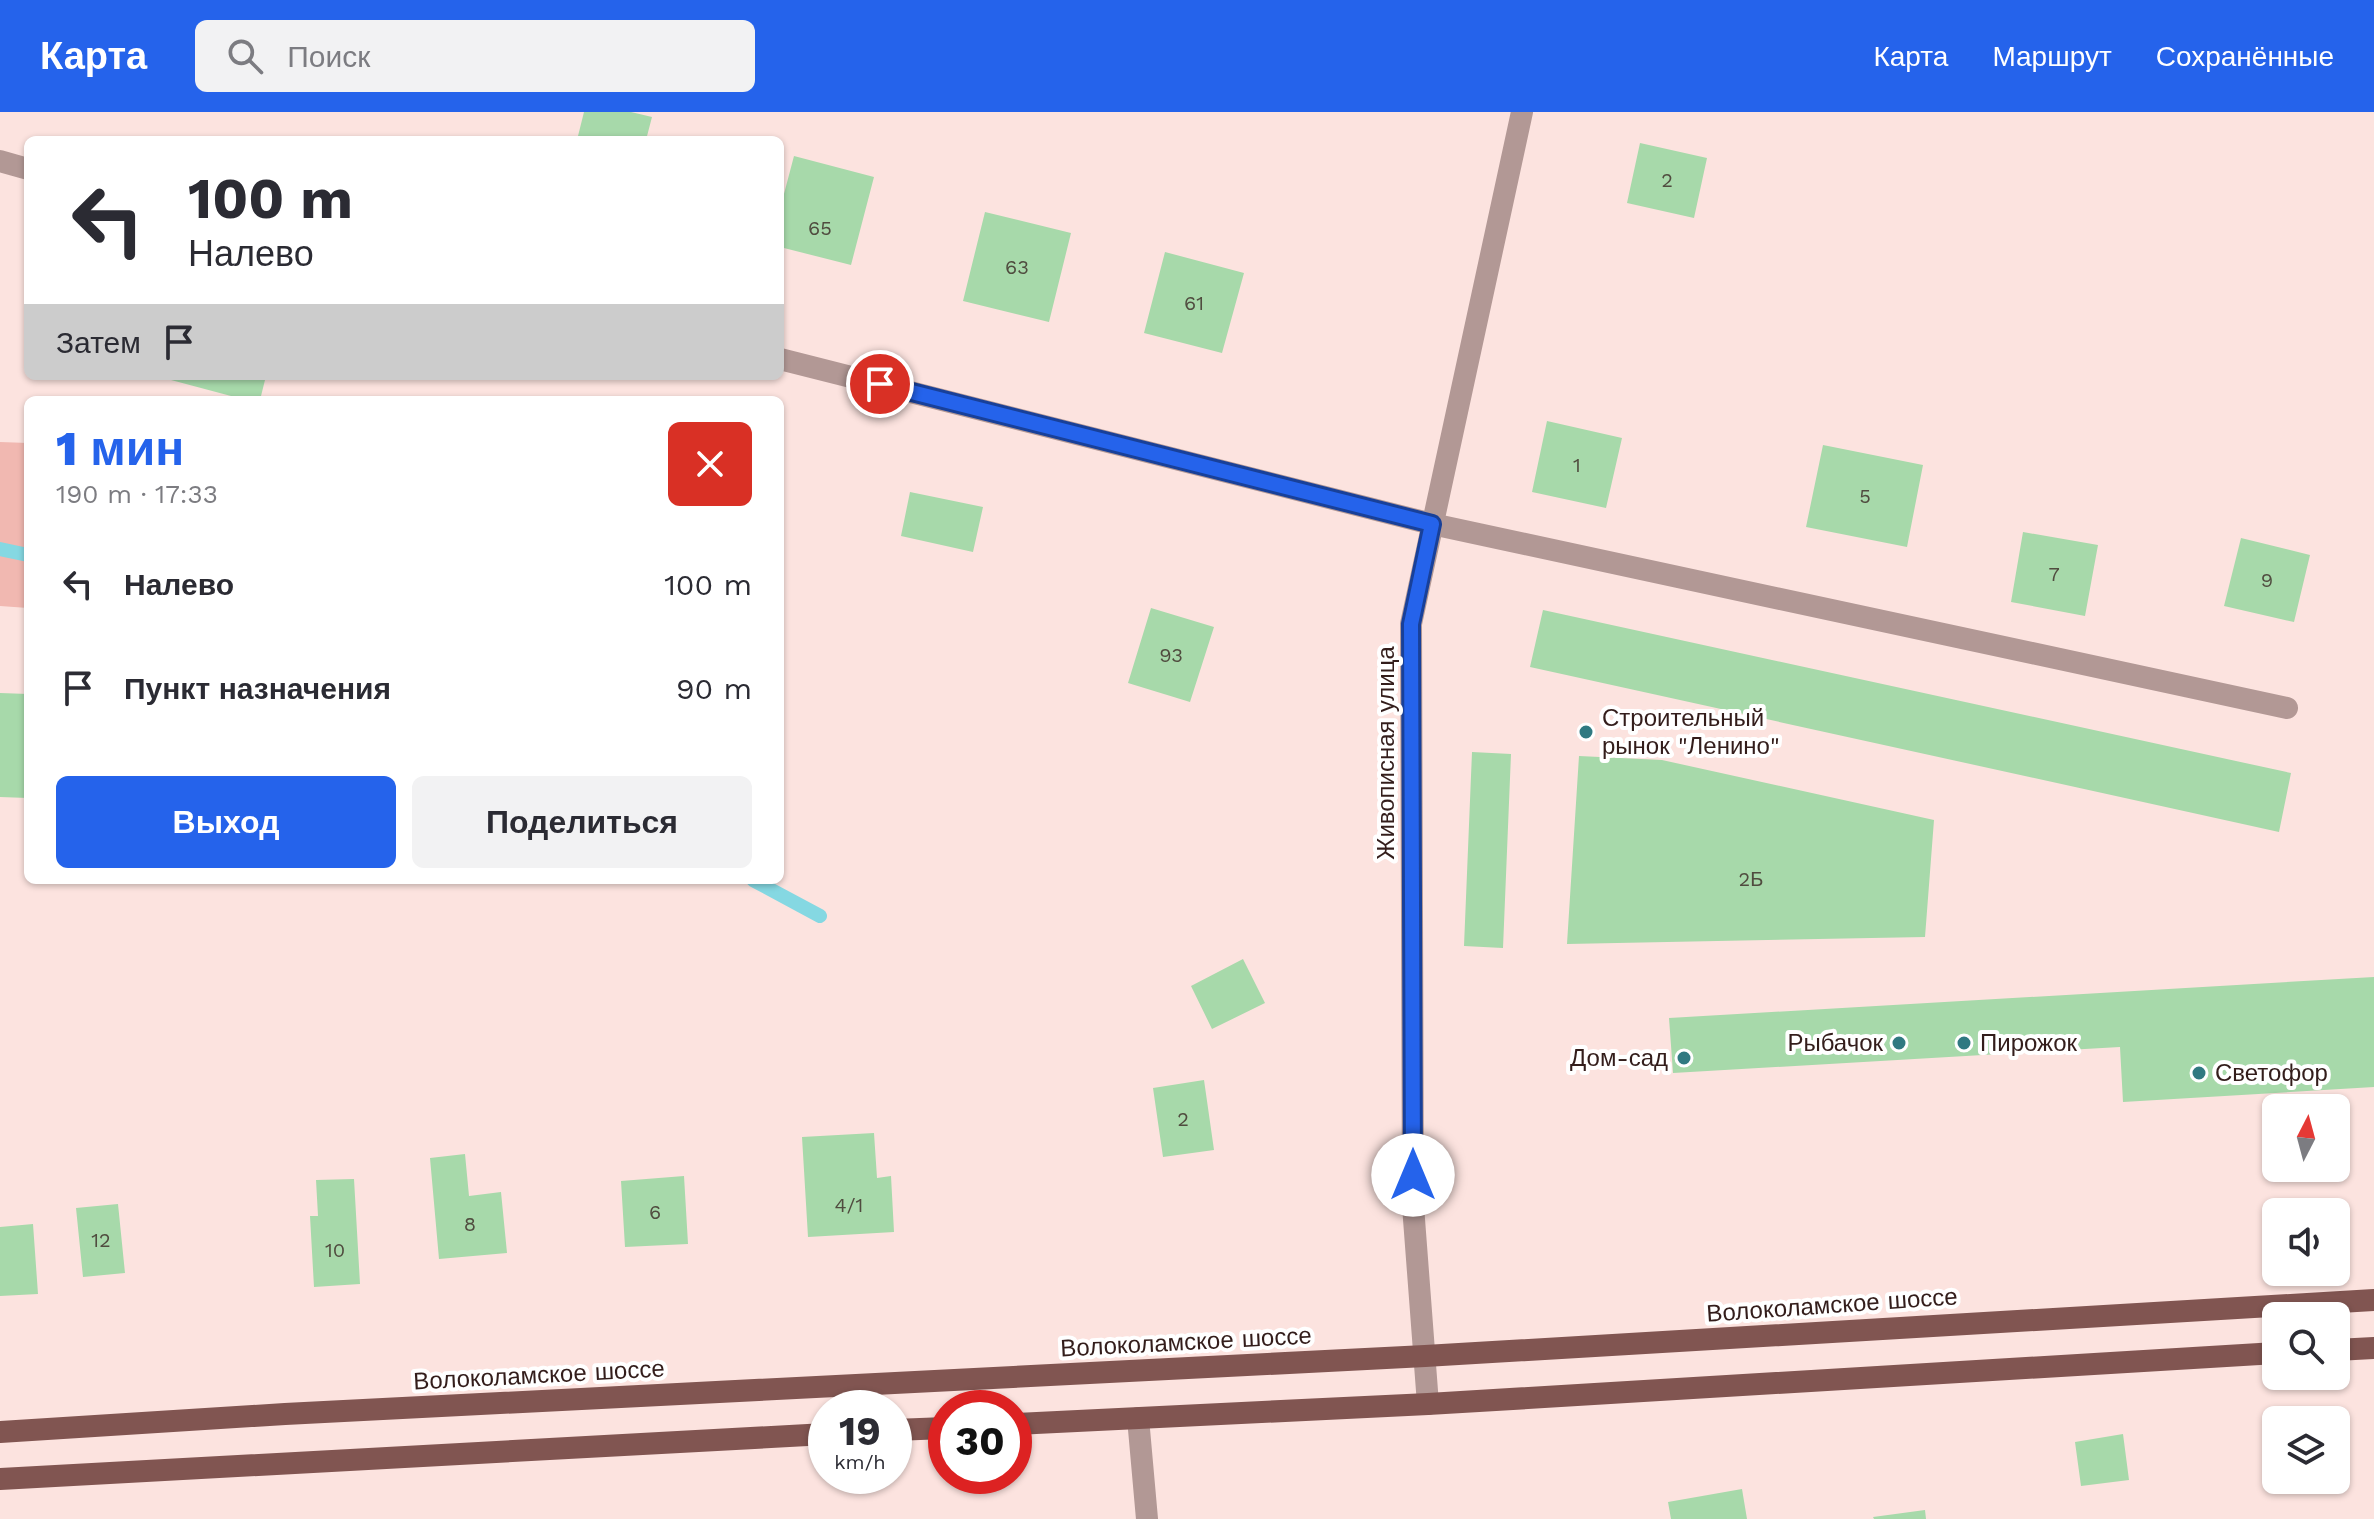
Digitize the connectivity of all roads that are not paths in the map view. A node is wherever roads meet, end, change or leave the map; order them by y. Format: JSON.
{"nodes":[{"id":1,"x":1522,"y":112,"type":"edge"},
{"id":2,"x":0,"y":161,"type":"edge"},
{"id":3,"x":24,"y":168,"type":"edge"},
{"id":4,"x":784,"y":360,"type":"edge"},
{"id":5,"x":1432,"y":524,"type":"junction"},
{"id":6,"x":2287,"y":708,"type":"dead end"},
{"id":7,"x":2374,"y":1300,"type":"edge"},
{"id":8,"x":2374,"y":1348,"type":"edge"},
{"id":9,"x":2350,"y":1349,"type":"edge"},
{"id":10,"x":2262,"y":1354,"type":"edge"},
{"id":11,"x":1425,"y":1356,"type":"junction"},
{"id":12,"x":1428,"y":1404,"type":"junction"},
{"id":13,"x":1138,"y":1418,"type":"junction"},
{"id":14,"x":1032,"y":1423,"type":"edge"},
{"id":15,"x":0,"y":1432,"type":"edge"},
{"id":16,"x":808,"y":1435,"type":"edge"},
{"id":17,"x":0,"y":1479,"type":"edge"},
{"id":18,"x":1147,"y":1519,"type":"edge"}],
"edges":[{"from":1,"to":5,"type":"street","name":"Живописная улица"},
{"from":2,"to":3,"type":"street"},
{"from":4,"to":5,"type":"street"},
{"from":5,"to":6,"type":"street"},
{"from":5,"to":11,"type":"street","name":"Живописная улица"},
{"from":7,"to":11,"type":"main road","name":"Волоколамское шоссе"},
{"from":8,"to":9,"type":"main road"},
{"from":10,"to":12,"type":"main road"},
{"from":11,"to":12,"type":"street","name":"Живописная улица"},
{"from":11,"to":15,"type":"main road","name":"Волоколамское шоссе"},
{"from":12,"to":13,"type":"main road"},
{"from":13,"to":14,"type":"main road"},
{"from":13,"to":18,"type":"street"},
{"from":16,"to":17,"type":"main road"}]}
